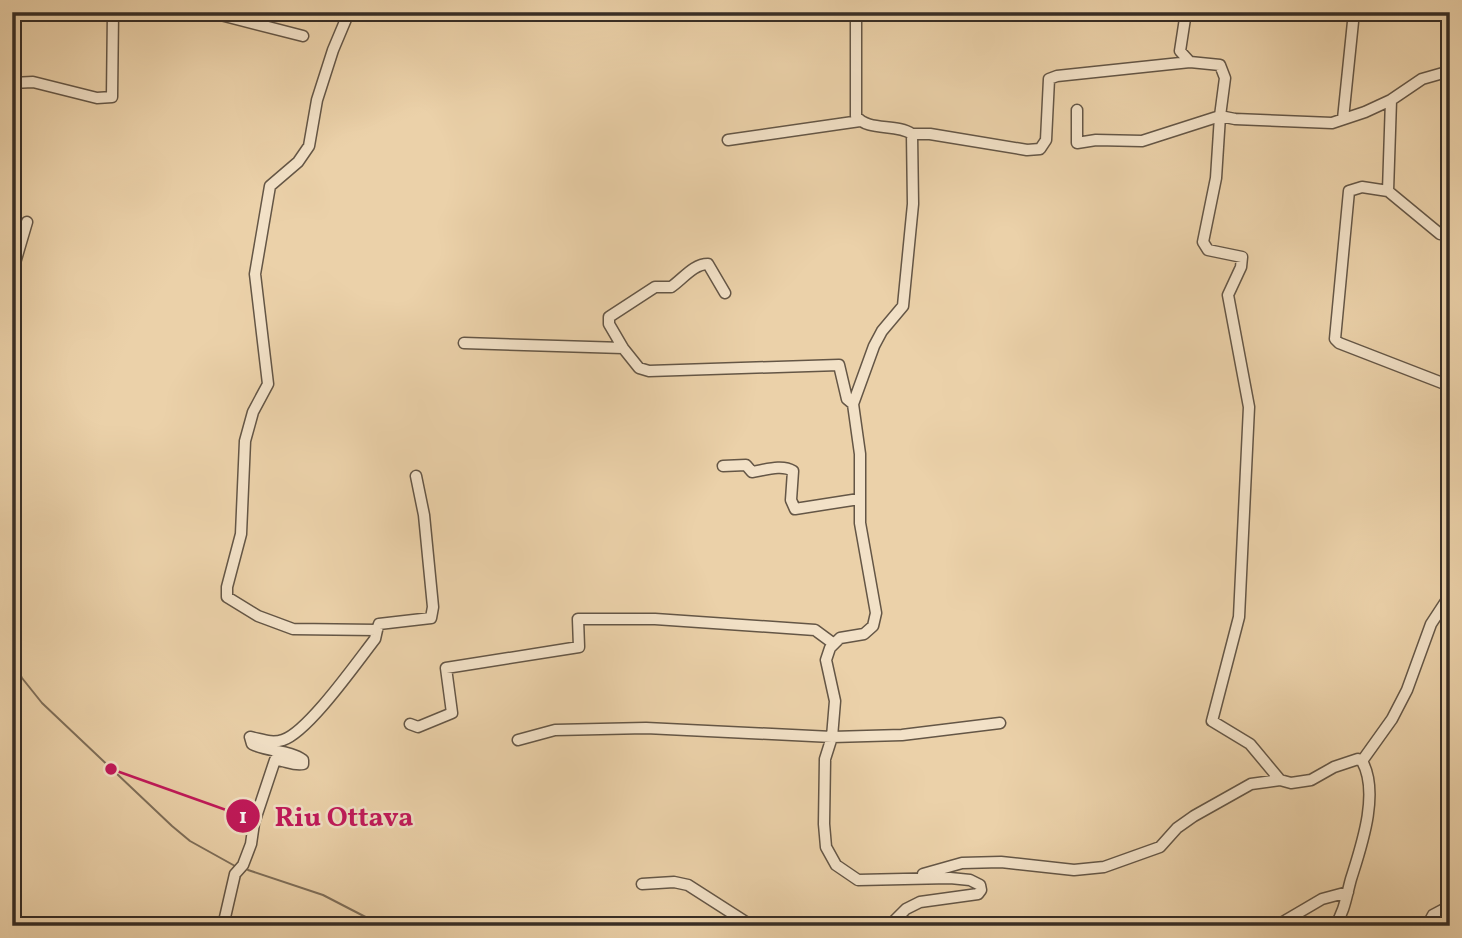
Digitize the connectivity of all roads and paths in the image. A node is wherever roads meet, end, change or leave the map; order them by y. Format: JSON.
{"nodes":[{"id":1,"x":113,"y":12,"type":"edge"},
{"id":2,"x":209,"y":12,"type":"edge"},
{"id":3,"x":349,"y":12,"type":"edge"},
{"id":4,"x":856,"y":12,"type":"edge"},
{"id":5,"x":1186,"y":12,"type":"edge"},
{"id":6,"x":1354,"y":12,"type":"edge"},
{"id":7,"x":303,"y":36,"type":"dead end"},
{"id":8,"x":1190,"y":62,"type":"junction"},
{"id":9,"x":1450,"y":71,"type":"edge"},
{"id":10,"x":12,"y":83,"type":"edge"},
{"id":11,"x":1391,"y":100,"type":"junction"},
{"id":12,"x":1077,"y":110,"type":"dead end"},
{"id":13,"x":1220,"y":116,"type":"junction"},
{"id":14,"x":1343,"y":119,"type":"junction"},
{"id":15,"x":860,"y":121,"type":"junction"},
{"id":16,"x":912,"y":134,"type":"junction"},
{"id":17,"x":728,"y":140,"type":"dead end"},
{"id":18,"x":1388,"y":191,"type":"junction"},
{"id":19,"x":27,"y":222,"type":"dead end"},
{"id":20,"x":1450,"y":236,"type":"edge"},
{"id":21,"x":12,"y":273,"type":"edge"},
{"id":22,"x":725,"y":293,"type":"dead end"},
{"id":23,"x":464,"y":343,"type":"dead end"},
{"id":24,"x":624,"y":348,"type":"junction"},
{"id":25,"x":1450,"y":386,"type":"edge"},
{"id":26,"x":853,"y":404,"type":"junction"},
{"id":27,"x":723,"y":466,"type":"dead end"},
{"id":28,"x":416,"y":476,"type":"dead end"},
{"id":29,"x":859,"y":499,"type":"junction"},
{"id":30,"x":1450,"y":595,"type":"edge"},
{"id":31,"x":377,"y":630,"type":"junction"},
{"id":32,"x":834,"y":644,"type":"junction"},
{"id":33,"x":1000,"y":723,"type":"dead end"},
{"id":34,"x":410,"y":724,"type":"dead end"},
{"id":35,"x":832,"y":737,"type":"junction"},
{"id":36,"x":518,"y":740,"type":"dead end"},
{"id":37,"x":1362,"y":761,"type":"junction"},
{"id":38,"x":1280,"y":780,"type":"junction"},
{"id":39,"x":915,"y":877,"type":"junction"},
{"id":40,"x":642,"y":884,"type":"dead end"},
{"id":41,"x":1348,"y":891,"type":"junction"},
{"id":42,"x":1450,"y":906,"type":"edge"},
{"id":43,"x":223,"y":926,"type":"edge"},
{"id":44,"x":752,"y":926,"type":"edge"},
{"id":45,"x":890,"y":926,"type":"edge"},
{"id":46,"x":1276,"y":926,"type":"edge"},
{"id":47,"x":1335,"y":926,"type":"edge"},
{"id":48,"x":1427,"y":926,"type":"edge"}],
"edges":[{"from":1,"to":10,"type":"street"},
{"from":2,"to":7,"type":"street"},
{"from":3,"to":31,"type":"street"},
{"from":4,"to":15,"type":"street"},
{"from":5,"to":8,"type":"street"},
{"from":6,"to":14,"type":"street"},
{"from":8,"to":13,"type":"street"},
{"from":8,"to":16,"type":"street"},
{"from":9,"to":11,"type":"street"},
{"from":11,"to":14,"type":"street"},
{"from":11,"to":18,"type":"street"},
{"from":12,"to":13,"type":"street"},
{"from":13,"to":14,"type":"street"},
{"from":13,"to":38,"type":"street"},
{"from":15,"to":16,"type":"street"},
{"from":15,"to":17,"type":"street"},
{"from":16,"to":26,"type":"street"},
{"from":18,"to":20,"type":"street"},
{"from":18,"to":25,"type":"street"},
{"from":19,"to":21,"type":"street"},
{"from":22,"to":24,"type":"street"},
{"from":23,"to":24,"type":"street"},
{"from":24,"to":26,"type":"street"},
{"from":26,"to":29,"type":"street"},
{"from":27,"to":29,"type":"street"},
{"from":28,"to":31,"type":"street"},
{"from":29,"to":32,"type":"street"},
{"from":30,"to":37,"type":"street"},
{"from":31,"to":43,"type":"street"},
{"from":32,"to":34,"type":"street"},
{"from":32,"to":35,"type":"street"},
{"from":33,"to":35,"type":"street"},
{"from":35,"to":36,"type":"street"},
{"from":35,"to":39,"type":"street"},
{"from":37,"to":38,"type":"street"},
{"from":37,"to":41,"type":"street"},
{"from":38,"to":39,"type":"street"},
{"from":39,"to":45,"type":"street"},
{"from":40,"to":44,"type":"street"},
{"from":41,"to":46,"type":"street"},
{"from":41,"to":47,"type":"street"},
{"from":42,"to":48,"type":"street"}]}
